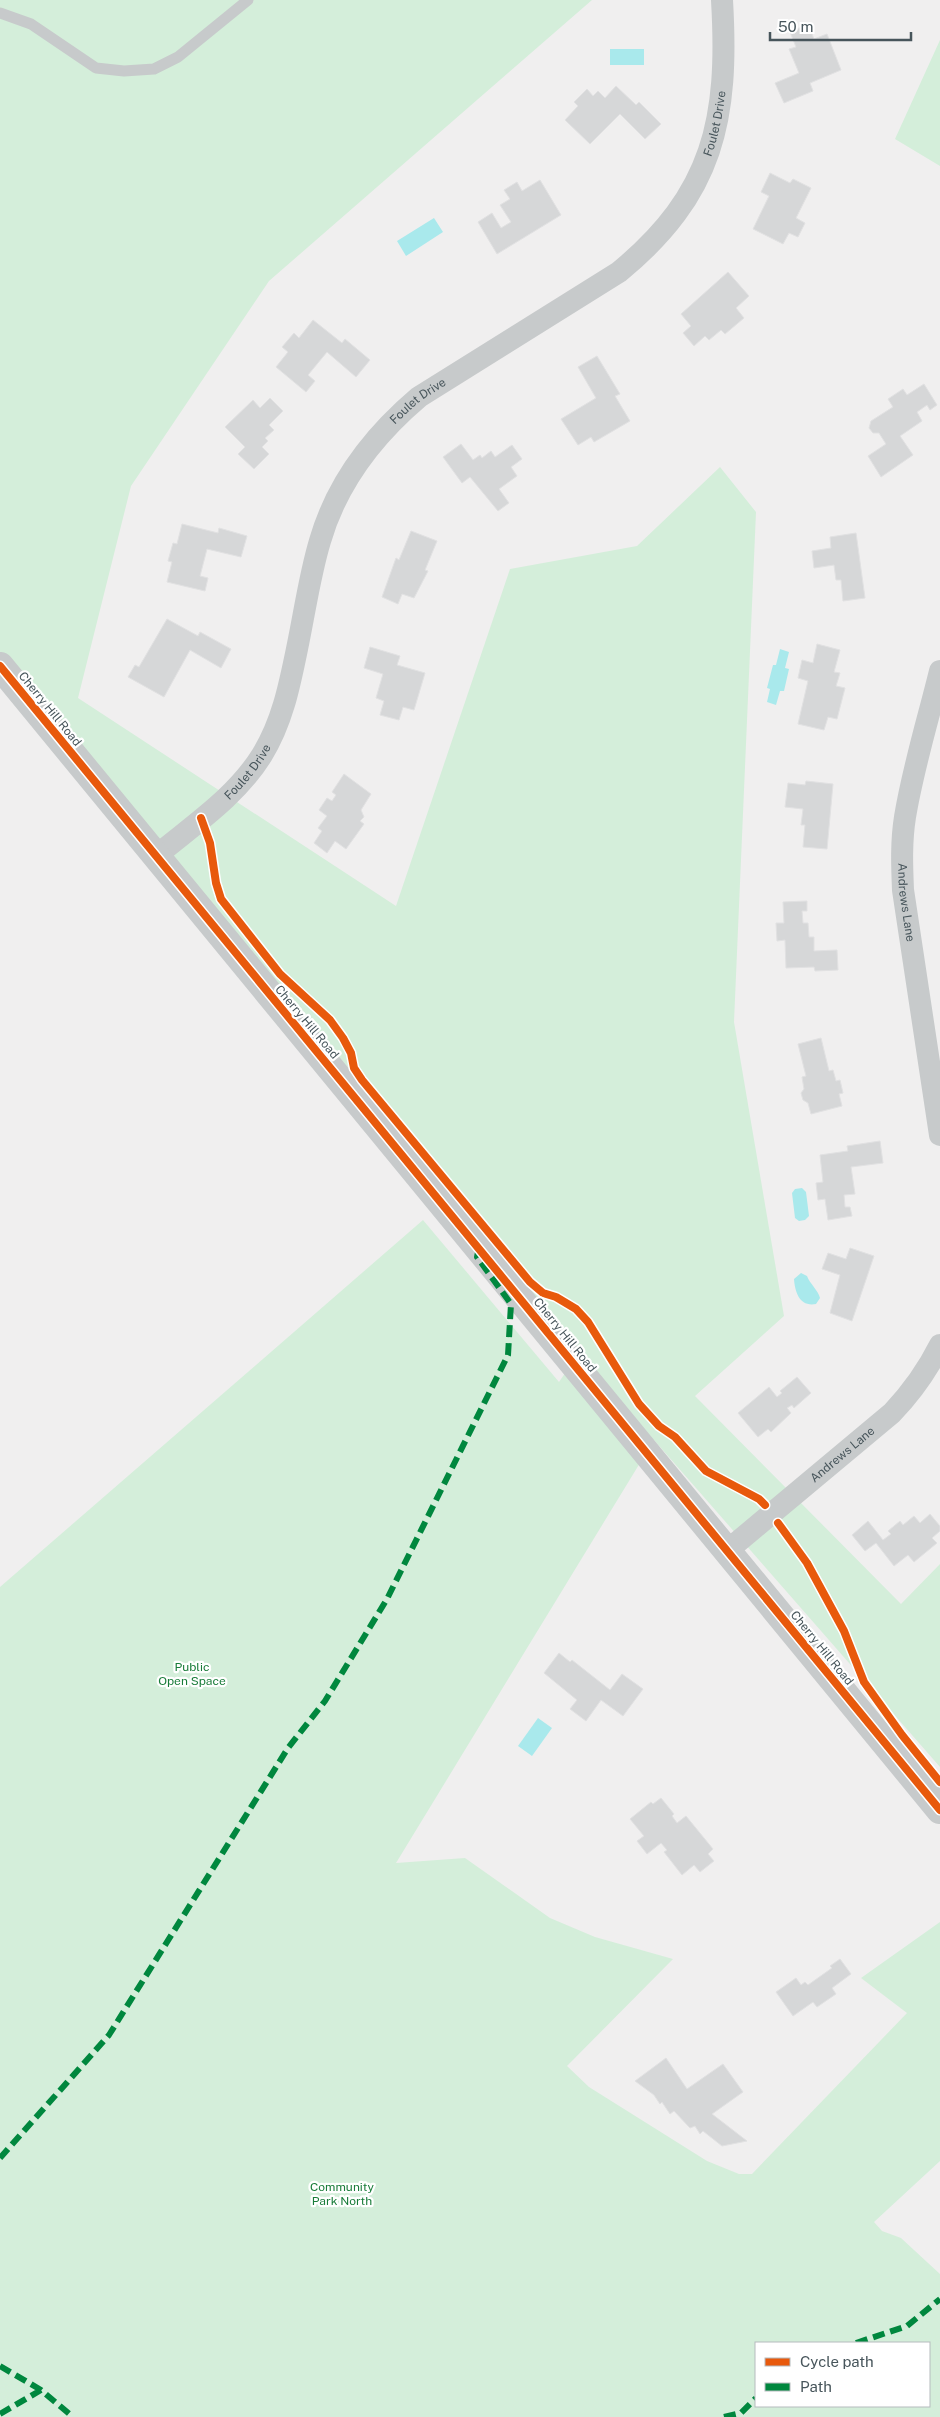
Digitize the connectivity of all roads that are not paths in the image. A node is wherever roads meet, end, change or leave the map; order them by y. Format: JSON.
{"nodes":[{"id":1,"x":248,"y":0,"type":"edge"},
{"id":2,"x":722,"y":0,"type":"edge"},
{"id":3,"x":0,"y":13,"type":"edge"},
{"id":4,"x":0,"y":666,"type":"edge"},
{"id":5,"x":940,"y":671,"type":"edge"},
{"id":6,"x":156,"y":856,"type":"junction"},
{"id":7,"x":940,"y":1135,"type":"edge"},
{"id":8,"x":940,"y":1345,"type":"edge"},
{"id":9,"x":728,"y":1550,"type":"junction"},
{"id":10,"x":940,"y":1810,"type":"edge"}],
"edges":[{"from":1,"to":3,"type":"lane"},
{"from":2,"to":6,"type":"street","name":"Foulet Drive"},
{"from":4,"to":6,"type":"street","name":"Cherry Hill Road"},
{"from":5,"to":7,"type":"street","name":"Andrews Lane"},
{"from":6,"to":9,"type":"street","name":"Cherry Hill Road"},
{"from":8,"to":9,"type":"street","name":"Andrews Lane"},
{"from":9,"to":10,"type":"street","name":"Cherry Hill Road"}]}
